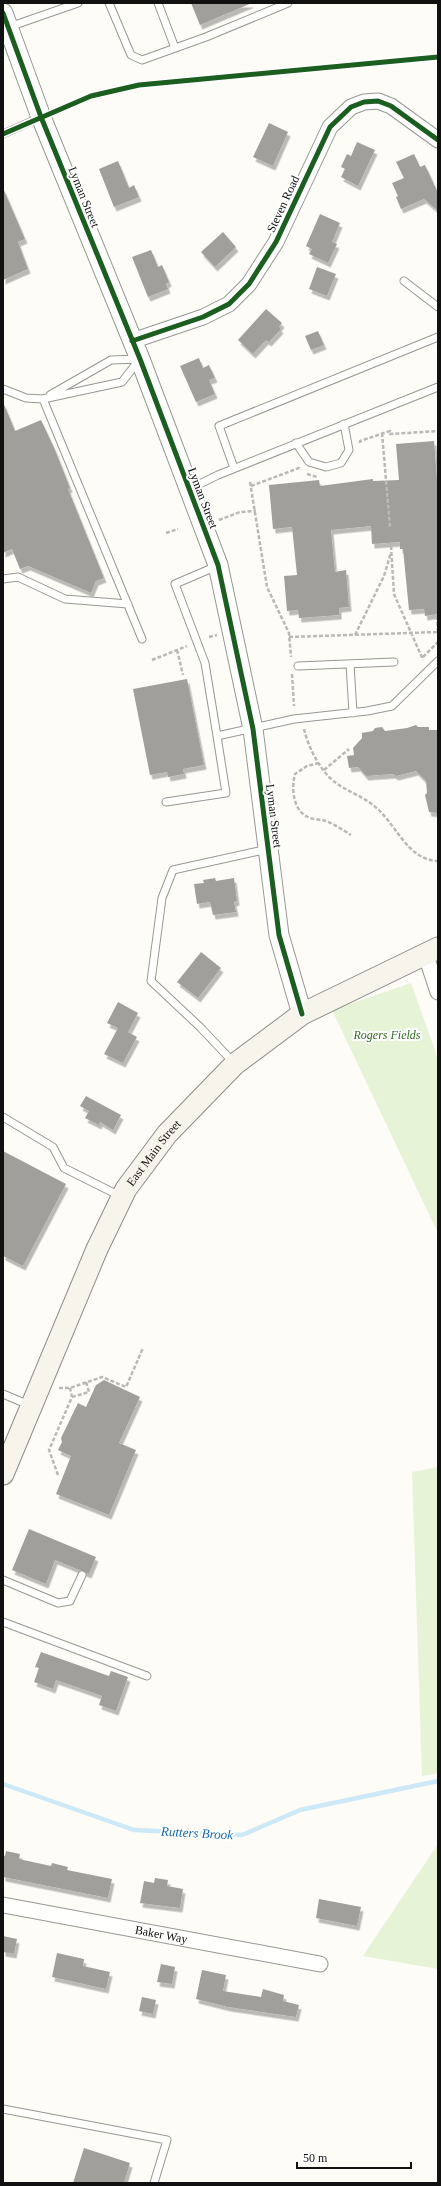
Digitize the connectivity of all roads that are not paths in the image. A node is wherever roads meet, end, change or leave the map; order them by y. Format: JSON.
{"nodes":[{"id":1,"x":78,"y":3,"type":"edge"},
{"id":2,"x":109,"y":3,"type":"edge"},
{"id":3,"x":158,"y":3,"type":"edge"},
{"id":4,"x":288,"y":3,"type":"edge"},
{"id":5,"x":6,"y":20,"type":"edge"},
{"id":6,"x":175,"y":48,"type":"junction"},
{"id":7,"x":41,"y":117,"type":"junction"},
{"id":8,"x":3,"y":134,"type":"edge"},
{"id":9,"x":438,"y":140,"type":"edge"},
{"id":10,"x":404,"y":281,"type":"dead end"},
{"id":11,"x":438,"y":307,"type":"edge"},
{"id":12,"x":438,"y":337,"type":"edge"},
{"id":13,"x":132,"y":341,"type":"junction"},
{"id":14,"x":140,"y":359,"type":"junction"},
{"id":15,"x":438,"y":387,"type":"edge"},
{"id":16,"x":3,"y":389,"type":"edge"},
{"id":17,"x":43,"y":399,"type":"junction"},
{"id":18,"x":344,"y":424,"type":"junction"},
{"id":19,"x":296,"y":443,"type":"junction"},
{"id":20,"x":234,"y":468,"type":"junction"},
{"id":21,"x":189,"y":489,"type":"junction"},
{"id":22,"x":218,"y":566,"type":"junction"},
{"id":23,"x":3,"y":579,"type":"edge"},
{"id":24,"x":128,"y":604,"type":"junction"},
{"id":25,"x":142,"y":639,"type":"dead end"},
{"id":26,"x":438,"y":661,"type":"edge"},
{"id":27,"x":394,"y":662,"type":"dead end"},
{"id":28,"x":350,"y":664,"type":"junction"},
{"id":29,"x":295,"y":667,"type":"road end"},
{"id":30,"x":353,"y":713,"type":"junction"},
{"id":31,"x":253,"y":729,"type":"junction"},
{"id":32,"x":217,"y":736,"type":"junction"},
{"id":33,"x":166,"y":802,"type":"dead end"},
{"id":34,"x":268,"y":849,"type":"junction"},
{"id":35,"x":432,"y":950,"type":"edge"},
{"id":36,"x":438,"y":992,"type":"edge"},
{"id":37,"x":302,"y":1014,"type":"junction"},
{"id":38,"x":235,"y":1064,"type":"junction"},
{"id":39,"x":3,"y":1117,"type":"edge"},
{"id":40,"x":122,"y":1197,"type":"junction"},
{"id":41,"x":3,"y":1394,"type":"edge"},
{"id":42,"x":32,"y":1406,"type":"junction"},
{"id":43,"x":3,"y":1474,"type":"edge"},
{"id":44,"x":82,"y":1575,"type":"dead end"},
{"id":45,"x":3,"y":1580,"type":"edge"},
{"id":46,"x":3,"y":1622,"type":"edge"},
{"id":47,"x":148,"y":1676,"type":"dead end"},
{"id":48,"x":3,"y":1905,"type":"edge"},
{"id":49,"x":320,"y":1964,"type":"dead end"},
{"id":50,"x":3,"y":2109,"type":"edge"},
{"id":51,"x":154,"y":2183,"type":"edge"}],
"edges":[{"from":1,"to":5,"type":"lane"},
{"from":2,"to":6,"type":"lane"},
{"from":3,"to":6,"type":"lane"},
{"from":4,"to":6,"type":"lane"},
{"from":5,"to":7,"type":"street","name":"Lyman Street"},
{"from":7,"to":8,"type":"lane"},
{"from":7,"to":13,"type":"street","name":"Lyman Street"},
{"from":9,"to":13,"type":"street","name":"Steven Road"},
{"from":10,"to":11,"type":"lane"},
{"from":12,"to":20,"type":"lane"},
{"from":13,"to":14,"type":"street","name":"Lyman Street"},
{"from":14,"to":17,"type":"lane"},
{"from":14,"to":17,"type":"lane"},
{"from":14,"to":21,"type":"street","name":"Lyman Street"},
{"from":15,"to":18,"type":"lane"},
{"from":16,"to":17,"type":"lane"},
{"from":17,"to":24,"type":"lane"},
{"from":18,"to":19,"type":"lane"},
{"from":18,"to":19,"type":"lane"},
{"from":19,"to":20,"type":"lane"},
{"from":20,"to":21,"type":"lane"},
{"from":21,"to":22,"type":"street","name":"Lyman Street"},
{"from":22,"to":31,"type":"street","name":"Lyman Street"},
{"from":22,"to":32,"type":"lane"},
{"from":23,"to":24,"type":"lane"},
{"from":24,"to":25,"type":"lane"},
{"from":26,"to":30,"type":"lane"},
{"from":27,"to":28,"type":"lane"},
{"from":28,"to":29,"type":"lane"},
{"from":28,"to":30,"type":"lane"},
{"from":30,"to":31,"type":"lane"},
{"from":31,"to":32,"type":"lane"},
{"from":31,"to":34,"type":"street","name":"Lyman Street"},
{"from":32,"to":33,"type":"lane"},
{"from":34,"to":37,"type":"street","name":"Lyman Street"},
{"from":34,"to":38,"type":"lane"},
{"from":35,"to":36,"type":"street"},
{"from":35,"to":37,"type":"main road","name":"East Main Street"},
{"from":37,"to":38,"type":"main road","name":"East Main Street"},
{"from":38,"to":40,"type":"main road","name":"East Main Street"},
{"from":39,"to":40,"type":"lane"},
{"from":40,"to":42,"type":"main road","name":"East Main Street"},
{"from":41,"to":42,"type":"lane"},
{"from":42,"to":43,"type":"main road","name":"East Main Street"},
{"from":44,"to":45,"type":"lane"},
{"from":46,"to":47,"type":"lane"},
{"from":48,"to":49,"type":"street","name":"Baker Way"},
{"from":50,"to":51,"type":"lane"}]}
